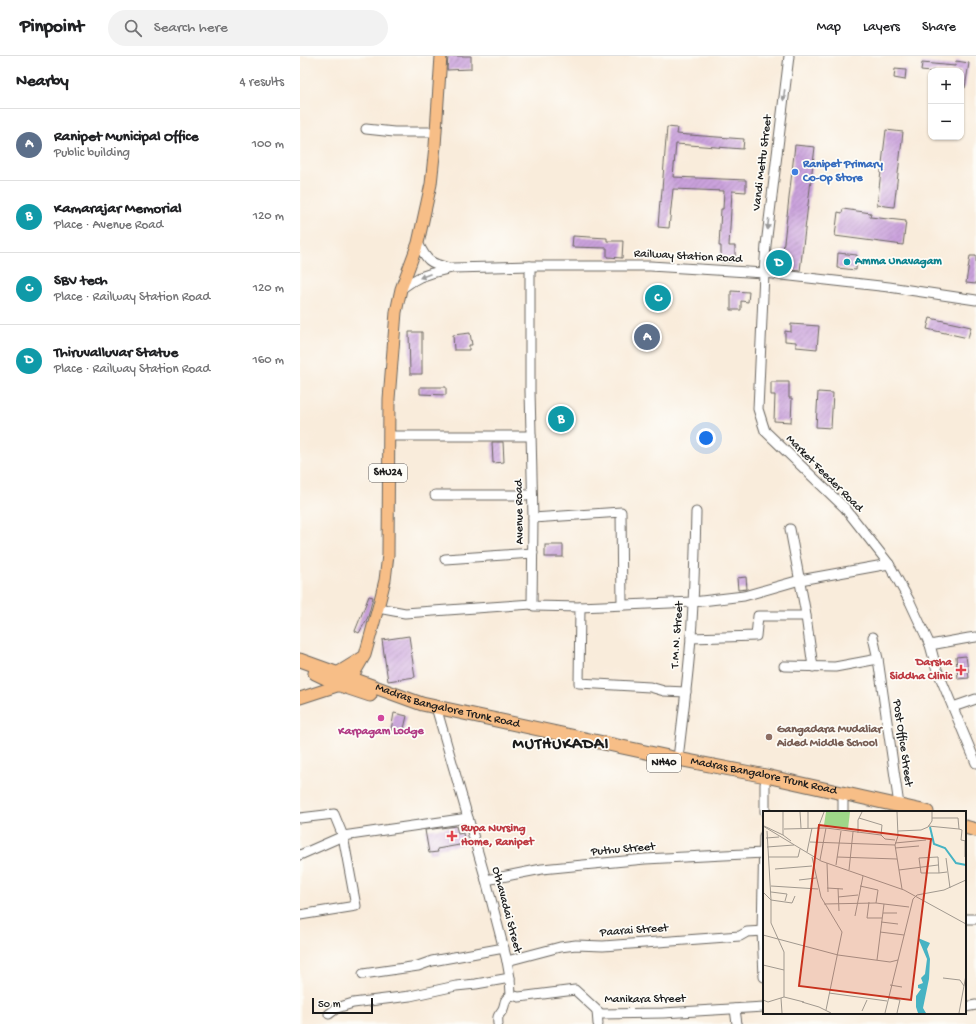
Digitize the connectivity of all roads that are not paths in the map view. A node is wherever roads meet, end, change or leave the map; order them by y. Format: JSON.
{"nodes":[{"id":1,"x":440,"y":56,"type":"edge"},
{"id":2,"x":789,"y":56,"type":"edge"},
{"id":3,"x":366,"y":129,"type":"dead end"},
{"id":4,"x":436,"y":132,"type":"junction"},
{"id":5,"x":418,"y":243,"type":"junction"},
{"id":6,"x":530,"y":266,"type":"junction"},
{"id":7,"x":452,"y":268,"type":"junction"},
{"id":8,"x":764,"y":273,"type":"junction"},
{"id":9,"x":401,"y":289,"type":"junction"},
{"id":10,"x":976,"y":300,"type":"edge"},
{"id":11,"x":388,"y":436,"type":"junction"},
{"id":12,"x":531,"y":436,"type":"junction"},
{"id":13,"x":435,"y":495,"type":"dead end"},
{"id":14,"x":532,"y":495,"type":"junction"},
{"id":15,"x":696,"y":512,"type":"dead end"},
{"id":16,"x":533,"y":518,"type":"junction"},
{"id":17,"x":790,"y":529,"type":"dead end"},
{"id":18,"x":533,"y":553,"type":"junction"},
{"id":19,"x":445,"y":559,"type":"dead end"},
{"id":20,"x":889,"y":564,"type":"junction"},
{"id":21,"x":800,"y":580,"type":"junction"},
{"id":22,"x":693,"y":602,"type":"junction"},
{"id":23,"x":532,"y":604,"type":"junction"},
{"id":24,"x":622,"y":605,"type":"junction"},
{"id":25,"x":580,"y":607,"type":"junction"},
{"id":26,"x":378,"y":608,"type":"junction"},
{"id":27,"x":806,"y":616,"type":"junction"},
{"id":28,"x":873,"y":637,"type":"dead end"},
{"id":29,"x":976,"y":637,"type":"edge"},
{"id":30,"x":691,"y":638,"type":"junction"},
{"id":31,"x":930,"y":645,"type":"junction"},
{"id":32,"x":878,"y":659,"type":"junction"},
{"id":33,"x":300,"y":660,"type":"edge"},
{"id":34,"x":784,"y":666,"type":"dead end"},
{"id":35,"x":300,"y":667,"type":"edge"},
{"id":36,"x":812,"y":667,"type":"junction"},
{"id":37,"x":340,"y":679,"type":"junction"},
{"id":38,"x":300,"y":691,"type":"edge"},
{"id":39,"x":686,"y":692,"type":"junction"},
{"id":40,"x":300,"y":698,"type":"edge"},
{"id":41,"x":976,"y":699,"type":"edge"},
{"id":42,"x":953,"y":708,"type":"junction"},
{"id":43,"x":437,"y":711,"type":"junction"},
{"id":44,"x":676,"y":762,"type":"junction"},
{"id":45,"x":976,"y":763,"type":"edge"},
{"id":46,"x":745,"y":776,"type":"junction"},
{"id":47,"x":765,"y":784,"type":"junction"},
{"id":48,"x":843,"y":801,"type":"edge"},
{"id":49,"x":895,"y":809,"type":"edge"},
{"id":50,"x":765,"y":811,"type":"edge"},
{"id":51,"x":916,"y":811,"type":"edge"},
{"id":52,"x":300,"y":818,"type":"edge"},
{"id":53,"x":468,"y":818,"type":"junction"},
{"id":54,"x":966,"y":827,"type":"edge"},
{"id":55,"x":976,"y":830,"type":"edge"},
{"id":56,"x":343,"y":836,"type":"junction"},
{"id":57,"x":763,"y":853,"type":"edge"},
{"id":58,"x":300,"y":855,"type":"edge"},
{"id":59,"x":486,"y":880,"type":"junction"},
{"id":60,"x":300,"y":915,"type":"edge"},
{"id":61,"x":763,"y":931,"type":"edge"},
{"id":62,"x":504,"y":948,"type":"junction"},
{"id":63,"x":507,"y":961,"type":"junction"},
{"id":64,"x":363,"y":974,"type":"dead end"},
{"id":65,"x":510,"y":978,"type":"junction"},
{"id":66,"x":511,"y":995,"type":"junction"},
{"id":67,"x":976,"y":1005,"type":"edge"},
{"id":68,"x":763,"y":1007,"type":"edge"},
{"id":69,"x":966,"y":1007,"type":"edge"},
{"id":70,"x":734,"y":1009,"type":"junction"},
{"id":71,"x":597,"y":1011,"type":"junction"},
{"id":72,"x":329,"y":1014,"type":"dead end"},
{"id":73,"x":498,"y":1024,"type":"edge"},
{"id":74,"x":598,"y":1024,"type":"edge"},
{"id":75,"x":737,"y":1024,"type":"edge"}],
"edges":[{"from":1,"to":4,"type":"main road","number":"SHU24"},
{"from":2,"to":8,"type":"street","name":"Vandi Mettu Street","one_way":true},
{"from":3,"to":4,"type":"street"},
{"from":4,"to":5,"type":"main road","number":"SHU24"},
{"from":5,"to":7,"type":"street"},
{"from":5,"to":9,"type":"main road","number":"SHU24"},
{"from":6,"to":7,"type":"street","name":"Railway Station Road"},
{"from":6,"to":8,"type":"street","name":"Railway Station Road"},
{"from":6,"to":12,"type":"street","name":"Avenue Road"},
{"from":7,"to":9,"type":"street","name":"Railway Station Road","one_way":true},
{"from":8,"to":10,"type":"street","name":"Railway Station Road"},
{"from":8,"to":20,"type":"street","name":"Market Feeder Road"},
{"from":9,"to":11,"type":"main road","number":"SHU24"},
{"from":11,"to":12,"type":"street"},
{"from":11,"to":26,"type":"main road","number":"SHU24"},
{"from":12,"to":14,"type":"street","name":"Avenue Road"},
{"from":13,"to":14,"type":"street"},
{"from":14,"to":16,"type":"street","name":"Avenue Road"},
{"from":15,"to":22,"type":"street","name":"T.M.N. Street"},
{"from":16,"to":18,"type":"street","name":"Avenue Road"},
{"from":16,"to":24,"type":"street"},
{"from":17,"to":21,"type":"street"},
{"from":18,"to":19,"type":"street"},
{"from":18,"to":23,"type":"street","name":"Avenue Road"},
{"from":20,"to":21,"type":"street"},
{"from":20,"to":31,"type":"street","name":"Market Feeder Road"},
{"from":21,"to":22,"type":"street"},
{"from":21,"to":27,"type":"street"},
{"from":22,"to":24,"type":"street"},
{"from":22,"to":30,"type":"street","name":"T.M.N. Street"},
{"from":23,"to":25,"type":"street"},
{"from":23,"to":26,"type":"street"},
{"from":24,"to":25,"type":"street"},
{"from":25,"to":39,"type":"street"},
{"from":26,"to":37,"type":"main road","number":"SHU24"},
{"from":27,"to":30,"type":"street"},
{"from":27,"to":36,"type":"street"},
{"from":28,"to":32,"type":"street","name":"Post Office Street"},
{"from":29,"to":31,"type":"street"},
{"from":30,"to":39,"type":"street","name":"T.M.N. Street"},
{"from":31,"to":42,"type":"street","name":"Market Feeder Road"},
{"from":32,"to":36,"type":"street"},
{"from":32,"to":49,"type":"street","name":"Post Office Street"},
{"from":33,"to":37,"type":"highway","name":"Madras Bangalore Trunk Road","number":"NH40"},
{"from":34,"to":36,"type":"street"},
{"from":35,"to":37,"type":"highway","number":"NH40"},
{"from":37,"to":38,"type":"main road"},
{"from":37,"to":40,"type":"main road"},
{"from":37,"to":43,"type":"highway","name":"Madras Bangalore Trunk Road","number":"NH40"},
{"from":39,"to":44,"type":"street","name":"T.M.N. Street"},
{"from":41,"to":42,"type":"street"},
{"from":42,"to":45,"type":"street","name":"Market Feeder Road"},
{"from":43,"to":44,"type":"highway","name":"Madras Bangalore Trunk Road","number":"NH40"},
{"from":43,"to":53,"type":"street","name":"Othavadai Street"},
{"from":44,"to":46,"type":"highway","name":"Madras Bangalore Trunk Road","number":"NH40"},
{"from":46,"to":47,"type":"highway","name":"Madras Bangalore Trunk Road","number":"NH40"},
{"from":46,"to":48,"type":"highway","name":"Madras Bangalore Trunk Road","number":"NH40"},
{"from":47,"to":48,"type":"highway","name":"Madras Bangalore Trunk Road","number":"NH40"},
{"from":47,"to":50,"type":"street"},
{"from":48,"to":49,"type":"highway","name":"Madras Bangalore Trunk Road","number":"NH40"},
{"from":49,"to":51,"type":"highway","name":"Madras Bangalore Trunk Road","number":"NH40"},
{"from":52,"to":56,"type":"street"},
{"from":53,"to":56,"type":"street"},
{"from":53,"to":59,"type":"street","name":"Othavadai Street"},
{"from":54,"to":55,"type":"highway"},
{"from":56,"to":58,"type":"street"},
{"from":56,"to":60,"type":"street"},
{"from":57,"to":59,"type":"street","name":"Puthu Street"},
{"from":59,"to":62,"type":"street","name":"Othavadai Street"},
{"from":61,"to":63,"type":"street","name":"Paarai Street"},
{"from":62,"to":63,"type":"street","name":"Othavadai Street"},
{"from":62,"to":64,"type":"street"},
{"from":63,"to":65,"type":"street","name":"Othavadai Street"},
{"from":65,"to":66,"type":"street","name":"Othavadai Street"},
{"from":65,"to":72,"type":"street"},
{"from":66,"to":71,"type":"street","name":"Manikara Street"},
{"from":66,"to":73,"type":"street"},
{"from":67,"to":69,"type":"street"},
{"from":68,"to":70,"type":"street","name":"Manikara Street"},
{"from":70,"to":71,"type":"street","name":"Manikara Street"},
{"from":70,"to":75,"type":"street"},
{"from":71,"to":74,"type":"street"}]}
